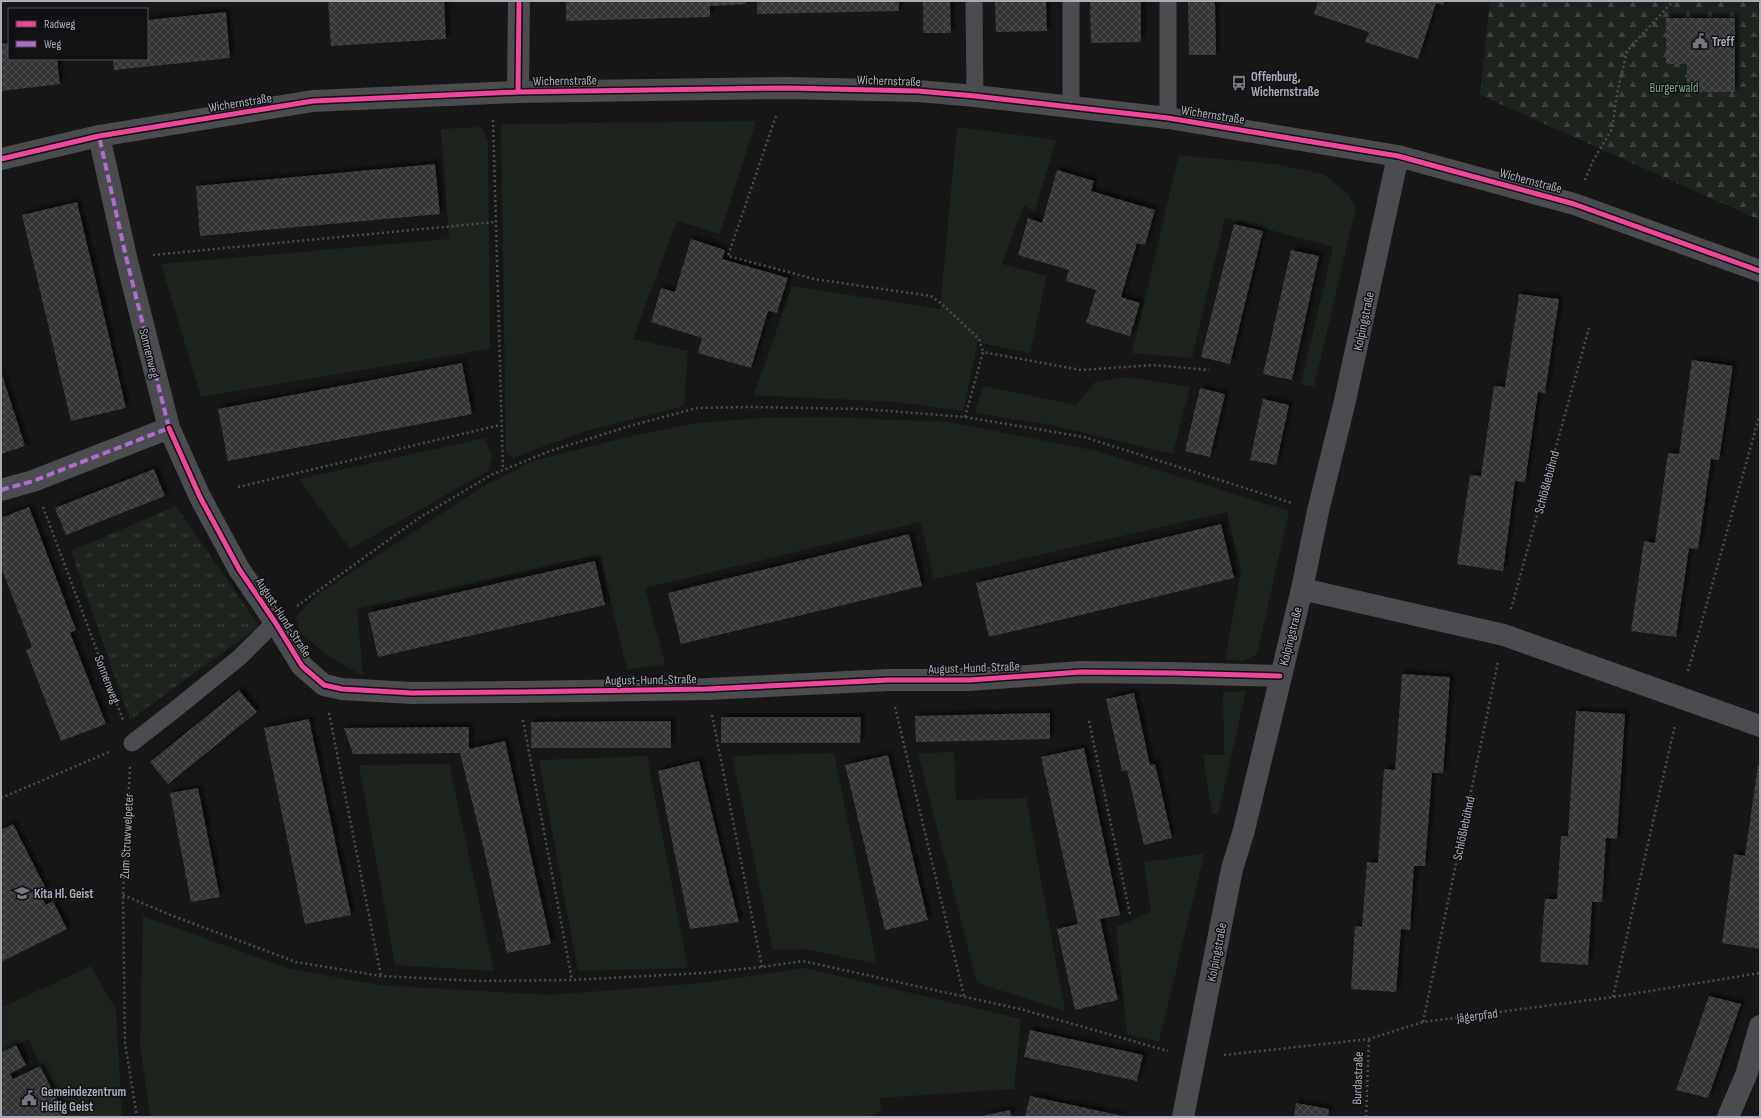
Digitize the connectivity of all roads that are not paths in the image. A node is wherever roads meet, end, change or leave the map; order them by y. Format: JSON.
{"nodes":[{"id":1,"x":519,"y":1,"type":"edge"},
{"id":2,"x":974,"y":1,"type":"edge"},
{"id":3,"x":1071,"y":1,"type":"edge"},
{"id":4,"x":1168,"y":1,"type":"edge"},
{"id":5,"x":518,"y":92,"type":"junction"},
{"id":6,"x":975,"y":96,"type":"junction"},
{"id":7,"x":1071,"y":107,"type":"junction"},
{"id":8,"x":1168,"y":118,"type":"junction"},
{"id":9,"x":99,"y":136,"type":"junction"},
{"id":10,"x":1398,"y":156,"type":"junction"},
{"id":11,"x":1,"y":159,"type":"edge"},
{"id":12,"x":1760,"y":271,"type":"edge"},
{"id":13,"x":169,"y":428,"type":"junction"},
{"id":14,"x":1,"y":490,"type":"edge"},
{"id":15,"x":1302,"y":589,"type":"junction"},
{"id":16,"x":275,"y":622,"type":"junction"},
{"id":17,"x":1280,"y":676,"type":"junction"},
{"id":18,"x":1760,"y":726,"type":"edge"},
{"id":19,"x":132,"y":743,"type":"road end"},
{"id":20,"x":1760,"y":1026,"type":"edge"},
{"id":21,"x":1183,"y":1117,"type":"edge"},
{"id":22,"x":1728,"y":1117,"type":"edge"}],
"edges":[{"from":1,"to":5,"type":"street"},
{"from":2,"to":6,"type":"lane"},
{"from":3,"to":7,"type":"lane"},
{"from":4,"to":8,"type":"lane"},
{"from":5,"to":6,"type":"street","name":"Wichernstraße"},
{"from":5,"to":9,"type":"street","name":"Wichernstraße"},
{"from":6,"to":7,"type":"street","name":"Wichernstraße"},
{"from":7,"to":8,"type":"street","name":"Wichernstraße"},
{"from":8,"to":10,"type":"street","name":"Wichernstraße"},
{"from":9,"to":11,"type":"street","name":"Wichernstraße"},
{"from":9,"to":13,"type":"street","name":"Sonnenweg"},
{"from":10,"to":12,"type":"street","name":"Wichernstraße"},
{"from":10,"to":15,"type":"street","name":"Kolpingstraße"},
{"from":13,"to":14,"type":"street"},
{"from":13,"to":16,"type":"street","name":"August-Hund-Straße"},
{"from":15,"to":17,"type":"street","name":"Kolpingstraße"},
{"from":15,"to":18,"type":"street"},
{"from":16,"to":17,"type":"street","name":"August-Hund-Straße"},
{"from":16,"to":19,"type":"lane"},
{"from":17,"to":21,"type":"street","name":"Kolpingstraße"},
{"from":20,"to":22,"type":"street"}]}
